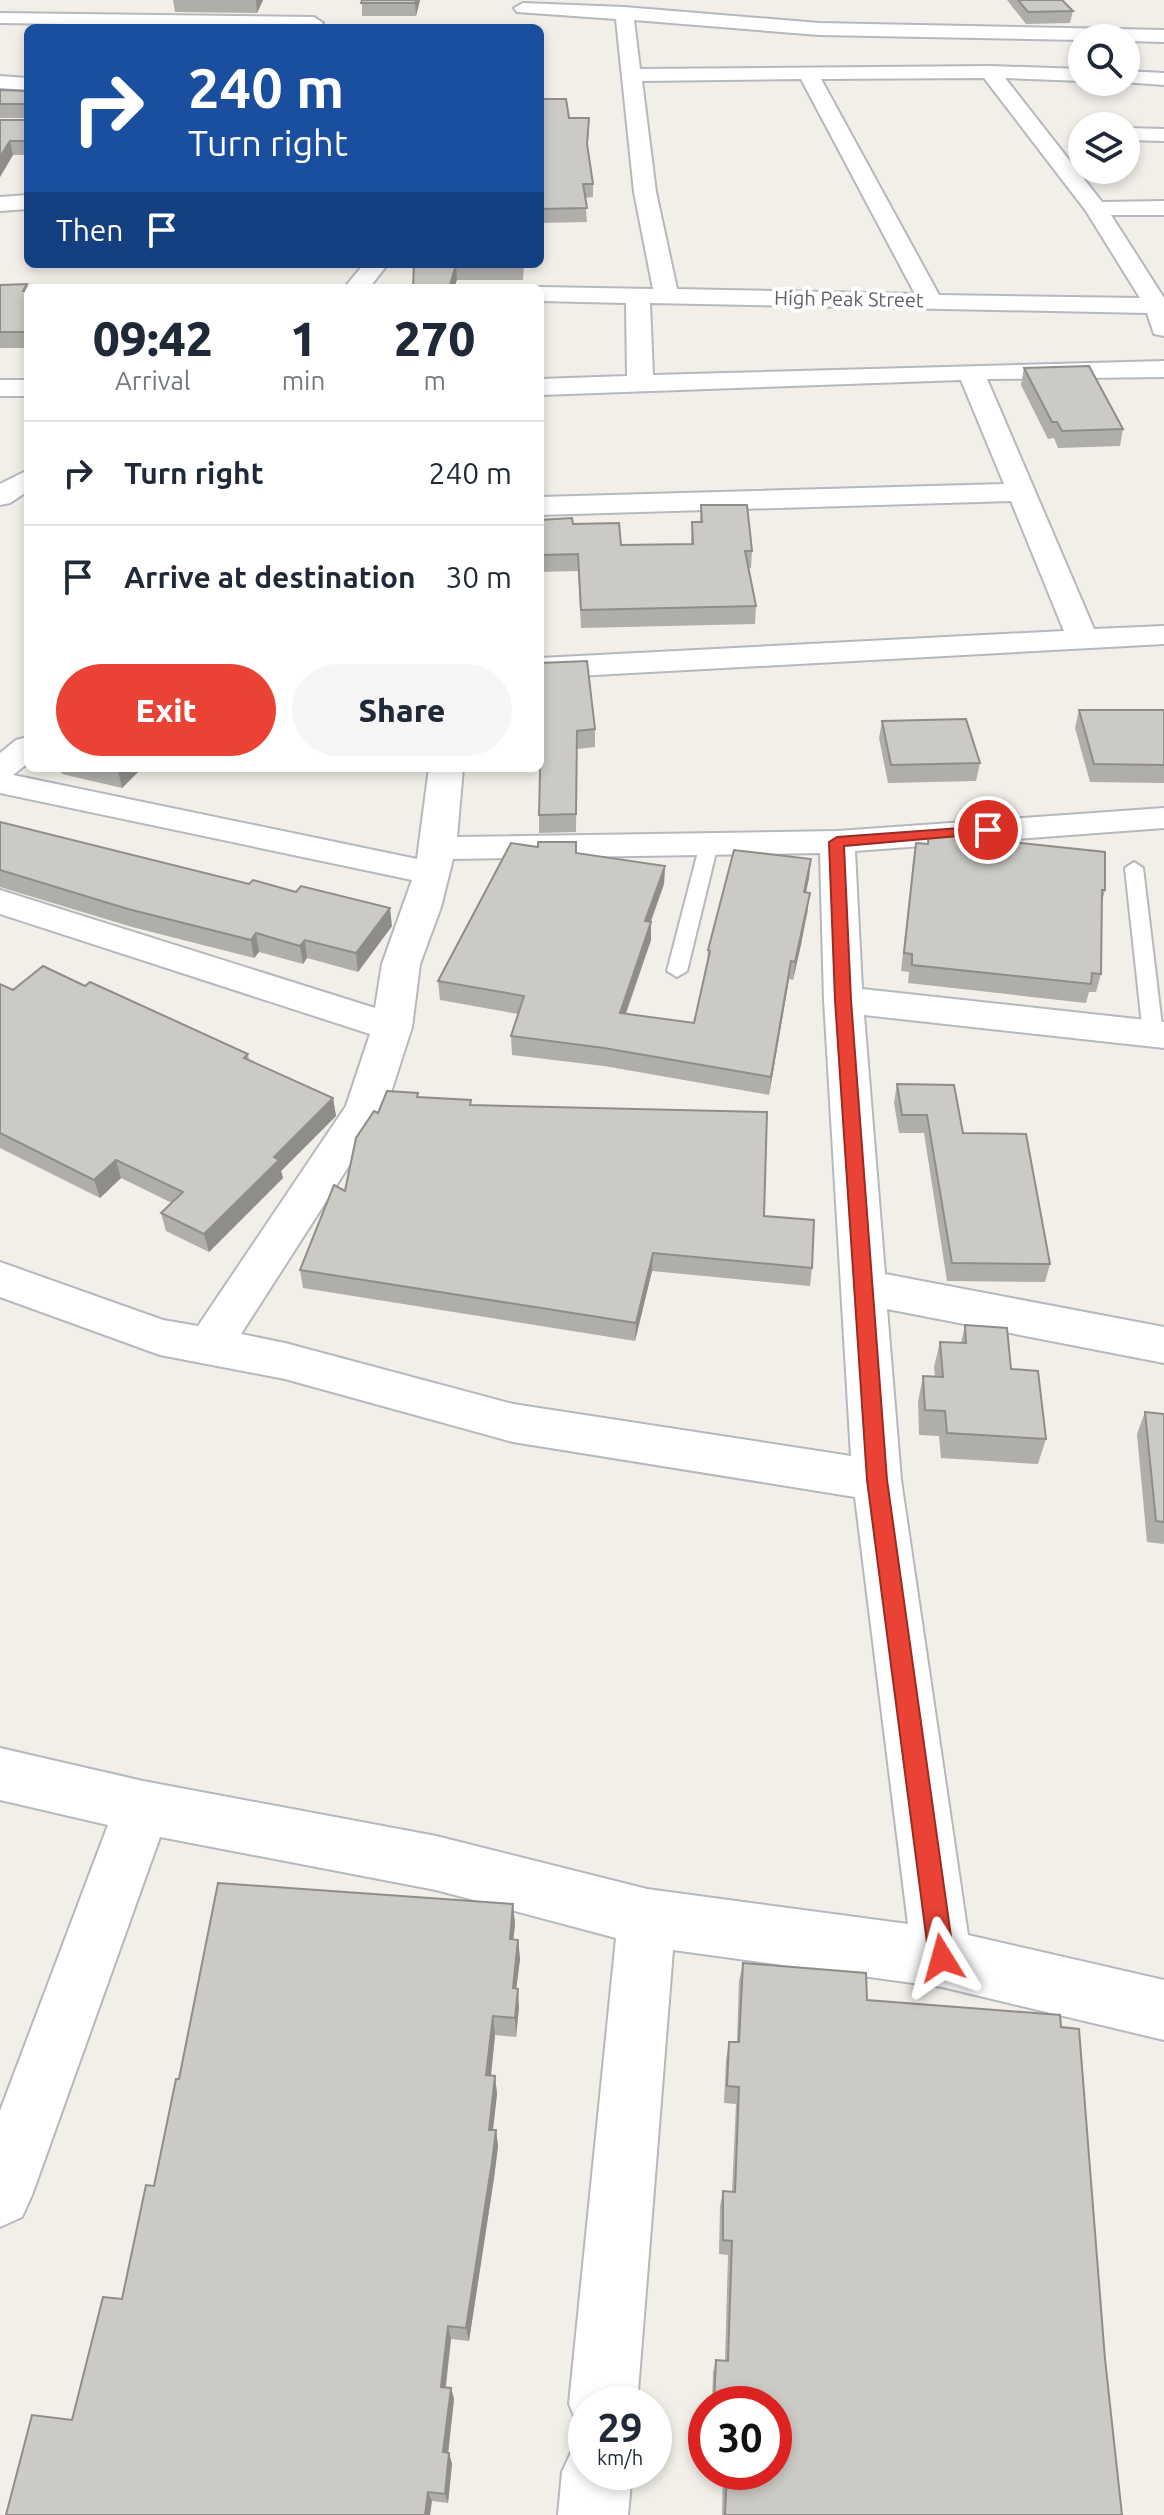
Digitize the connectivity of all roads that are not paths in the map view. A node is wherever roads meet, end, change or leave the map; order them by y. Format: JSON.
{"nodes":[{"id":1,"x":146,"y":0,"type":"edge"},
{"id":2,"x":524,"y":4,"type":"edge"},
{"id":3,"x":943,"y":11,"type":"dead end"},
{"id":4,"x":624,"y":12,"type":"junction"},
{"id":5,"x":0,"y":18,"type":"edge"},
{"id":6,"x":134,"y":20,"type":"junction"},
{"id":7,"x":315,"y":21,"type":"edge"},
{"id":8,"x":522,"y":24,"type":"edge"},
{"id":9,"x":954,"y":33,"type":"junction"},
{"id":10,"x":1164,"y":36,"type":"edge"},
{"id":11,"x":807,"y":72,"type":"junction"},
{"id":12,"x":990,"y":72,"type":"junction"},
{"id":13,"x":629,"y":75,"type":"junction"},
{"id":14,"x":1068,"y":75,"type":"edge"},
{"id":15,"x":1140,"y":78,"type":"edge"},
{"id":16,"x":1164,"y":79,"type":"edge"},
{"id":17,"x":0,"y":82,"type":"edge"},
{"id":18,"x":24,"y":84,"type":"edge"},
{"id":19,"x":1039,"y":134,"type":"junction"},
{"id":20,"x":1068,"y":134,"type":"dead end"},
{"id":21,"x":1140,"y":134,"type":"edge"},
{"id":22,"x":1164,"y":135,"type":"edge"},
{"id":23,"x":24,"y":202,"type":"edge"},
{"id":24,"x":0,"y":204,"type":"edge"},
{"id":25,"x":1164,"y":208,"type":"edge"},
{"id":26,"x":1096,"y":209,"type":"junction"},
{"id":27,"x":373,"y":268,"type":"edge"},
{"id":28,"x":359,"y":284,"type":"edge"},
{"id":29,"x":544,"y":294,"type":"edge"},
{"id":30,"x":638,"y":295,"type":"junction"},
{"id":31,"x":666,"y":296,"type":"junction"},
{"id":32,"x":931,"y":301,"type":"junction"},
{"id":33,"x":1157,"y":306,"type":"junction"},
{"id":34,"x":1164,"y":331,"type":"edge"},
{"id":35,"x":1164,"y":369,"type":"edge"},
{"id":36,"x":971,"y":372,"type":"junction"},
{"id":37,"x":640,"y":384,"type":"junction"},
{"id":38,"x":544,"y":387,"type":"edge"},
{"id":39,"x":0,"y":388,"type":"edge"},
{"id":40,"x":24,"y":388,"type":"edge"},
{"id":41,"x":24,"y":481,"type":"edge"},
{"id":42,"x":1020,"y":492,"type":"junction"},
{"id":43,"x":0,"y":497,"type":"edge"},
{"id":44,"x":544,"y":506,"type":"edge"},
{"id":45,"x":1164,"y":635,"type":"edge"},
{"id":46,"x":1082,"y":638,"type":"junction"},
{"id":47,"x":544,"y":668,"type":"edge"},
{"id":48,"x":24,"y":750,"type":"edge"},
{"id":49,"x":0,"y":769,"type":"edge"},
{"id":50,"x":445,"y":772,"type":"edge"},
{"id":51,"x":0,"y":783,"type":"edge"},
{"id":52,"x":1164,"y":818,"type":"edge"},
{"id":53,"x":837,"y":842,"type":"junction"},
{"id":54,"x":709,"y":844,"type":"junction"},
{"id":55,"x":434,"y":860,"type":"junction"},
{"id":56,"x":1134,"y":868,"type":"dead end"},
{"id":57,"x":0,"y":902,"type":"edge"},
{"id":58,"x":677,"y":971,"type":"dead end"},
{"id":59,"x":843,"y":1000,"type":"junction"},
{"id":60,"x":392,"y":1027,"type":"junction"},
{"id":61,"x":1158,"y":1034,"type":"edge"},
{"id":62,"x":0,"y":1279,"type":"edge"},
{"id":63,"x":862,"y":1287,"type":"junction"},
{"id":64,"x":210,"y":1345,"type":"junction"},
{"id":65,"x":1164,"y":1345,"type":"edge"},
{"id":66,"x":877,"y":1480,"type":"junction"},
{"id":67,"x":0,"y":1774,"type":"edge"},
{"id":68,"x":143,"y":1807,"type":"junction"},
{"id":69,"x":647,"y":1918,"type":"junction"},
{"id":70,"x":942,"y":1958,"type":"junction"},
{"id":71,"x":1164,"y":2010,"type":"edge"},
{"id":72,"x":0,"y":2195,"type":"edge"},
{"id":73,"x":605,"y":2386,"type":"edge"},
{"id":74,"x":595,"y":2490,"type":"edge"},
{"id":75,"x":593,"y":2515,"type":"edge"}],
"edges":[{"from":1,"to":6,"type":"street"},
{"from":2,"to":4,"type":"street"},
{"from":2,"to":8,"type":"street"},
{"from":3,"to":9,"type":"street"},
{"from":4,"to":9,"type":"street"},
{"from":4,"to":13,"type":"street"},
{"from":5,"to":6,"type":"street"},
{"from":6,"to":7,"type":"street"},
{"from":9,"to":10,"type":"street"},
{"from":11,"to":12,"type":"street"},
{"from":11,"to":13,"type":"street"},
{"from":11,"to":32,"type":"street"},
{"from":12,"to":14,"type":"street"},
{"from":12,"to":19,"type":"street"},
{"from":13,"to":31,"type":"street"},
{"from":15,"to":16,"type":"street"},
{"from":17,"to":18,"type":"street"},
{"from":19,"to":20,"type":"street"},
{"from":19,"to":26,"type":"street"},
{"from":21,"to":22,"type":"street"},
{"from":23,"to":24,"type":"street"},
{"from":25,"to":26,"type":"street"},
{"from":26,"to":33,"type":"street"},
{"from":27,"to":28,"type":"street"},
{"from":29,"to":30,"type":"street","name":"High Peak Street"},
{"from":30,"to":31,"type":"street","name":"High Peak Street"},
{"from":30,"to":37,"type":"street"},
{"from":31,"to":32,"type":"street","name":"High Peak Street"},
{"from":32,"to":33,"type":"street","name":"High Peak Street"},
{"from":33,"to":34,"type":"street"},
{"from":35,"to":36,"type":"street"},
{"from":36,"to":37,"type":"street"},
{"from":36,"to":42,"type":"street"},
{"from":37,"to":38,"type":"street"},
{"from":39,"to":40,"type":"street"},
{"from":41,"to":43,"type":"street"},
{"from":42,"to":44,"type":"street"},
{"from":42,"to":46,"type":"street"},
{"from":45,"to":46,"type":"street"},
{"from":46,"to":47,"type":"street"},
{"from":48,"to":49,"type":"street"},
{"from":50,"to":55,"type":"street"},
{"from":51,"to":55,"type":"street"},
{"from":52,"to":53,"type":"street"},
{"from":53,"to":54,"type":"street"},
{"from":53,"to":59,"type":"street"},
{"from":54,"to":55,"type":"street"},
{"from":54,"to":58,"type":"lane"},
{"from":55,"to":60,"type":"street"},
{"from":56,"to":61,"type":"lane"},
{"from":57,"to":60,"type":"street"},
{"from":59,"to":61,"type":"street"},
{"from":59,"to":63,"type":"street"},
{"from":60,"to":64,"type":"street"},
{"from":62,"to":64,"type":"street"},
{"from":63,"to":65,"type":"street"},
{"from":63,"to":66,"type":"street"},
{"from":64,"to":66,"type":"street"},
{"from":66,"to":70,"type":"street"},
{"from":67,"to":68,"type":"street"},
{"from":68,"to":69,"type":"street"},
{"from":68,"to":72,"type":"street"},
{"from":69,"to":70,"type":"street"},
{"from":69,"to":73,"type":"street"},
{"from":70,"to":71,"type":"street"},
{"from":74,"to":75,"type":"street"}]}
